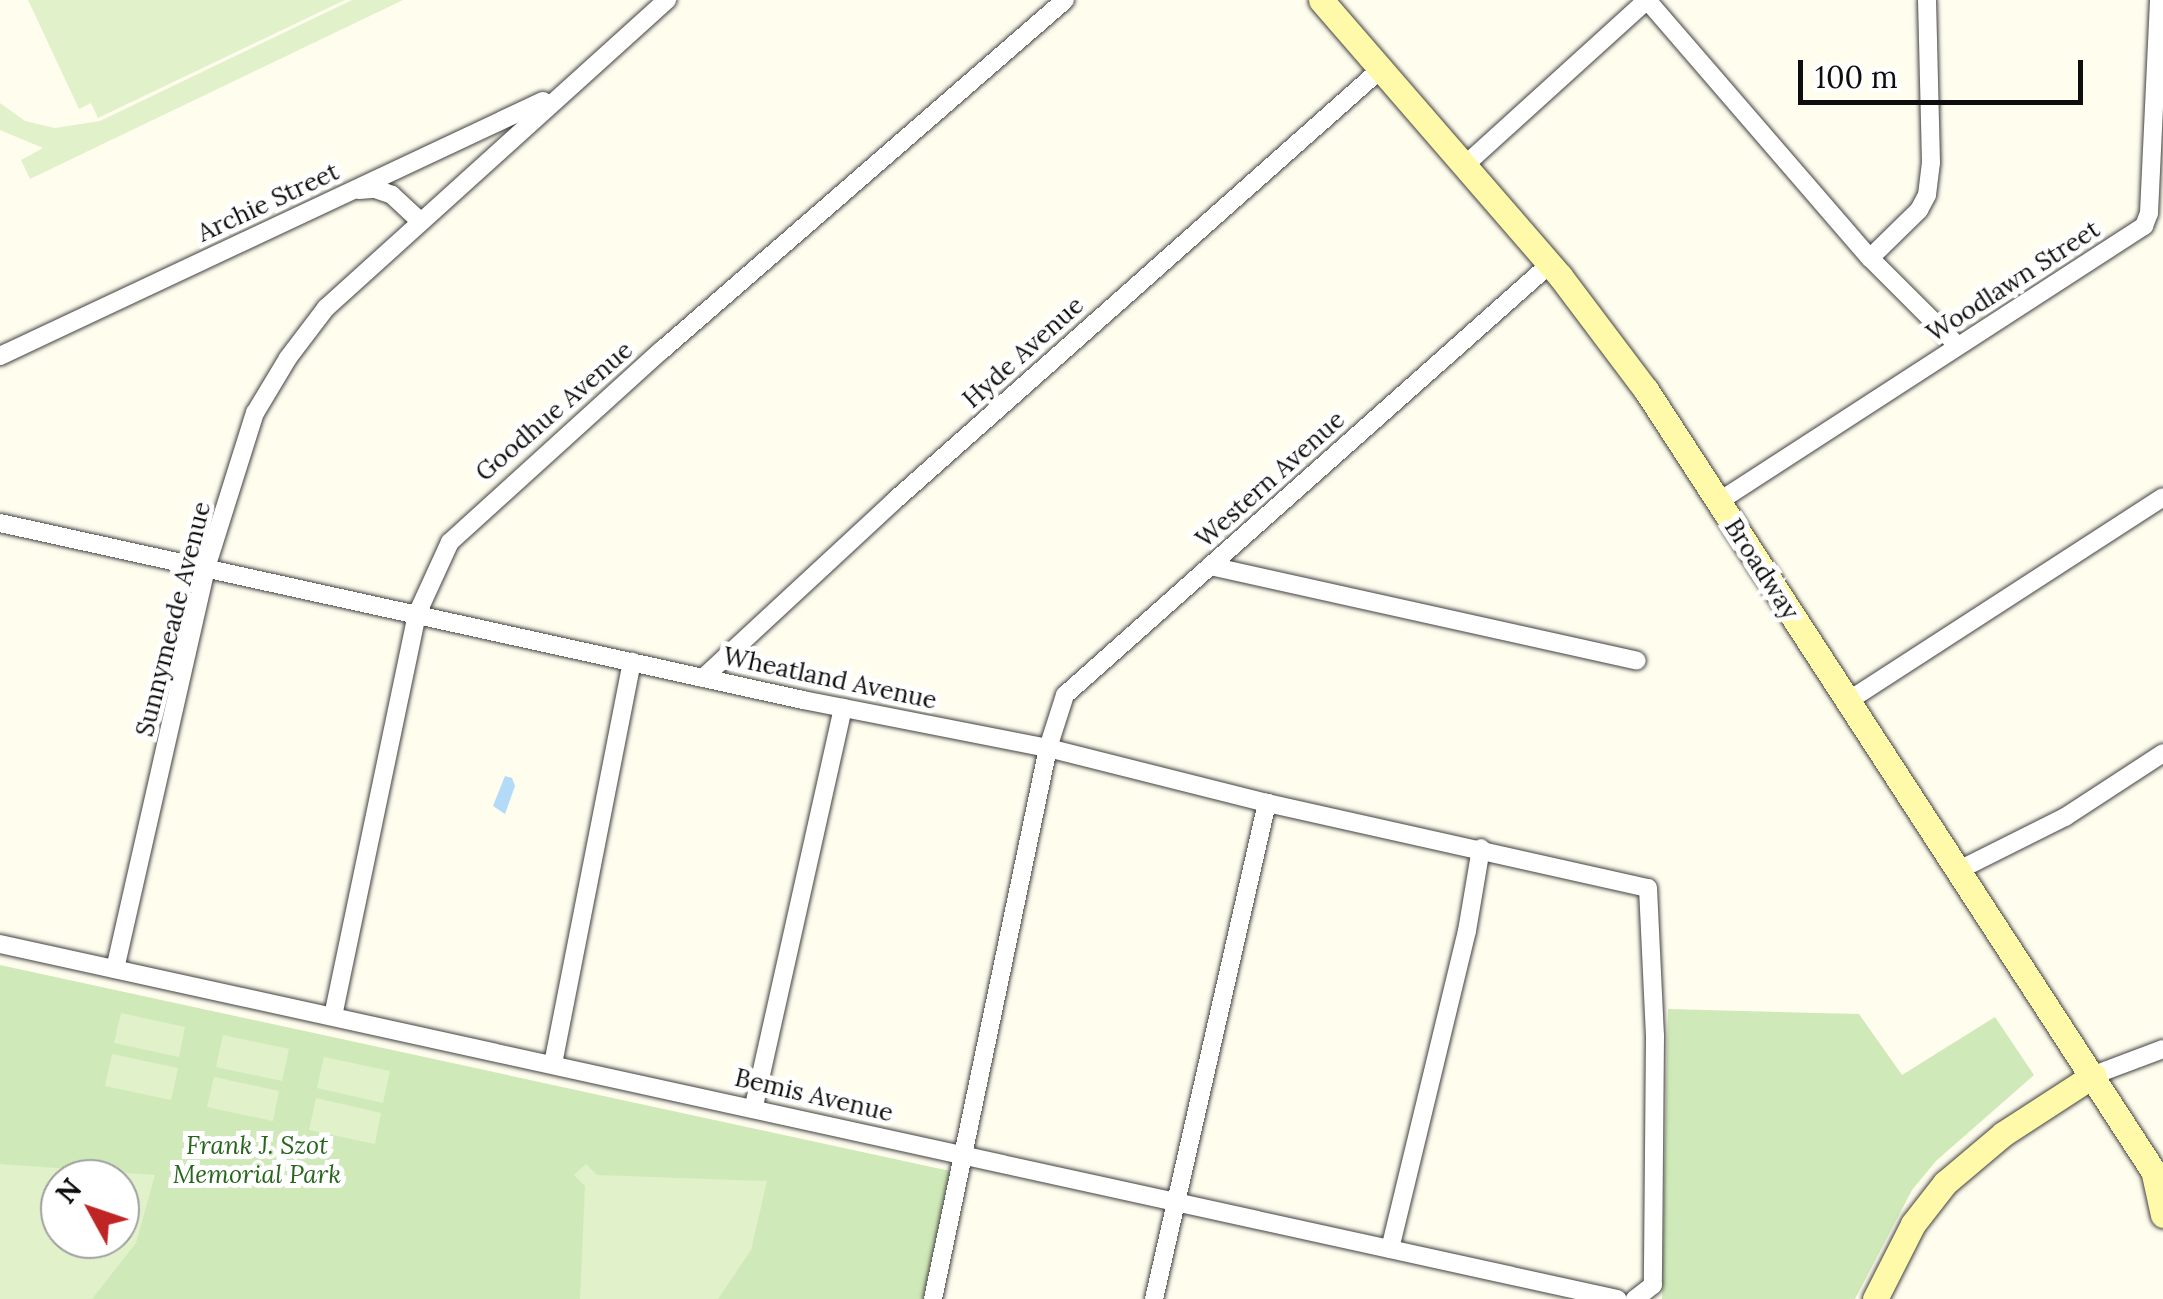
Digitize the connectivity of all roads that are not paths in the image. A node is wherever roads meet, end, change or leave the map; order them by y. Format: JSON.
{"nodes":[{"id":1,"x":667,"y":0,"type":"edge"},
{"id":2,"x":1065,"y":0,"type":"edge"},
{"id":3,"x":1321,"y":0,"type":"edge"},
{"id":4,"x":1647,"y":0,"type":"edge"},
{"id":5,"x":1927,"y":0,"type":"edge"},
{"id":6,"x":2159,"y":0,"type":"edge"},
{"id":7,"x":1381,"y":69,"type":"junction"},
{"id":8,"x":559,"y":94,"type":"junction"},
{"id":9,"x":1465,"y":165,"type":"junction"},
{"id":10,"x":349,"y":191,"type":"junction"},
{"id":11,"x":420,"y":221,"type":"junction"},
{"id":12,"x":1870,"y":258,"type":"junction"},
{"id":13,"x":1550,"y":264,"type":"junction"},
{"id":14,"x":1958,"y":346,"type":"junction"},
{"id":15,"x":0,"y":356,"type":"edge"},
{"id":16,"x":2163,"y":497,"type":"edge"},
{"id":17,"x":1718,"y":502,"type":"junction"},
{"id":18,"x":0,"y":523,"type":"edge"},
{"id":19,"x":1210,"y":566,"type":"junction"},
{"id":20,"x":206,"y":568,"type":"junction"},
{"id":21,"x":417,"y":614,"type":"junction"},
{"id":22,"x":632,"y":662,"type":"junction"},
{"id":23,"x":1637,"y":662,"type":"dead end"},
{"id":24,"x":704,"y":678,"type":"junction"},
{"id":25,"x":1848,"y":701,"type":"junction"},
{"id":26,"x":844,"y":708,"type":"junction"},
{"id":27,"x":1048,"y":748,"type":"junction"},
{"id":28,"x":2163,"y":753,"type":"edge"},
{"id":29,"x":1266,"y":804,"type":"junction"},
{"id":30,"x":1481,"y":848,"type":"junction"},
{"id":31,"x":1959,"y":870,"type":"junction"},
{"id":32,"x":0,"y":944,"type":"edge"},
{"id":33,"x":115,"y":969,"type":"junction"},
{"id":34,"x":332,"y":1016,"type":"junction"},
{"id":35,"x":2163,"y":1049,"type":"edge"},
{"id":36,"x":553,"y":1064,"type":"junction"},
{"id":37,"x":2094,"y":1075,"type":"junction"},
{"id":38,"x":754,"y":1106,"type":"junction"},
{"id":39,"x":962,"y":1157,"type":"junction"},
{"id":40,"x":2158,"y":1180,"type":"edge"},
{"id":41,"x":1176,"y":1202,"type":"junction"},
{"id":42,"x":2163,"y":1215,"type":"edge"},
{"id":43,"x":1390,"y":1249,"type":"junction"},
{"id":44,"x":1639,"y":1298,"type":"edge"},
{"id":45,"x":932,"y":1299,"type":"edge"},
{"id":46,"x":1154,"y":1299,"type":"edge"},
{"id":47,"x":1617,"y":1299,"type":"edge"},
{"id":48,"x":1875,"y":1299,"type":"edge"}],
"edges":[{"from":1,"to":8,"type":"street","name":"Sunnymeade Avenue"},
{"from":2,"to":21,"type":"street","name":"Goodhue Avenue"},
{"from":3,"to":7,"type":"main road","name":"Broadway"},
{"from":4,"to":9,"type":"street"},
{"from":4,"to":12,"type":"street"},
{"from":5,"to":12,"type":"street"},
{"from":6,"to":14,"type":"street","name":"Woodlawn Street"},
{"from":7,"to":9,"type":"main road","name":"Broadway"},
{"from":7,"to":24,"type":"street","name":"Hyde Avenue"},
{"from":8,"to":10,"type":"street","name":"Archie Street"},
{"from":8,"to":11,"type":"street","name":"Sunnymeade Avenue"},
{"from":9,"to":13,"type":"main road","name":"Broadway"},
{"from":10,"to":11,"type":"street"},
{"from":10,"to":15,"type":"street","name":"Archie Street"},
{"from":11,"to":20,"type":"street","name":"Sunnymeade Avenue"},
{"from":12,"to":14,"type":"street"},
{"from":13,"to":17,"type":"main road","name":"Broadway"},
{"from":13,"to":19,"type":"street","name":"Western Avenue"},
{"from":14,"to":17,"type":"street","name":"Woodlawn Street"},
{"from":16,"to":25,"type":"street"},
{"from":17,"to":25,"type":"main road","name":"Broadway"},
{"from":18,"to":20,"type":"street","name":"Wheatland Avenue"},
{"from":19,"to":23,"type":"street"},
{"from":19,"to":27,"type":"street","name":"Western Avenue"},
{"from":20,"to":21,"type":"street","name":"Wheatland Avenue"},
{"from":20,"to":33,"type":"street","name":"Sunnymeade Avenue"},
{"from":21,"to":22,"type":"street","name":"Wheatland Avenue"},
{"from":21,"to":34,"type":"street","name":"Goodhue Avenue"},
{"from":22,"to":24,"type":"street","name":"Wheatland Avenue"},
{"from":22,"to":36,"type":"street"},
{"from":24,"to":26,"type":"street","name":"Wheatland Avenue"},
{"from":25,"to":31,"type":"main road","name":"Broadway"},
{"from":26,"to":27,"type":"street","name":"Wheatland Avenue"},
{"from":26,"to":38,"type":"street"},
{"from":27,"to":29,"type":"street","name":"Wheatland Avenue"},
{"from":27,"to":39,"type":"street","name":"Western Avenue"},
{"from":28,"to":31,"type":"street"},
{"from":29,"to":30,"type":"street","name":"Wheatland Avenue"},
{"from":29,"to":41,"type":"street"},
{"from":30,"to":43,"type":"street"},
{"from":30,"to":44,"type":"street","name":"Wheatland Avenue"},
{"from":31,"to":37,"type":"main road","name":"Broadway"},
{"from":32,"to":33,"type":"street","name":"Bemis Avenue"},
{"from":33,"to":34,"type":"street","name":"Bemis Avenue"},
{"from":34,"to":36,"type":"street","name":"Bemis Avenue"},
{"from":35,"to":37,"type":"street"},
{"from":36,"to":38,"type":"street","name":"Bemis Avenue"},
{"from":37,"to":40,"type":"main road","name":"Broadway"},
{"from":37,"to":48,"type":"main road"},
{"from":38,"to":39,"type":"street","name":"Bemis Avenue"},
{"from":39,"to":41,"type":"street","name":"Bemis Avenue"},
{"from":39,"to":45,"type":"street","name":"Western Avenue"},
{"from":40,"to":42,"type":"main road","name":"Broadway"},
{"from":41,"to":43,"type":"street","name":"Bemis Avenue"},
{"from":41,"to":46,"type":"street"},
{"from":43,"to":47,"type":"street","name":"Bemis Avenue"}]}
